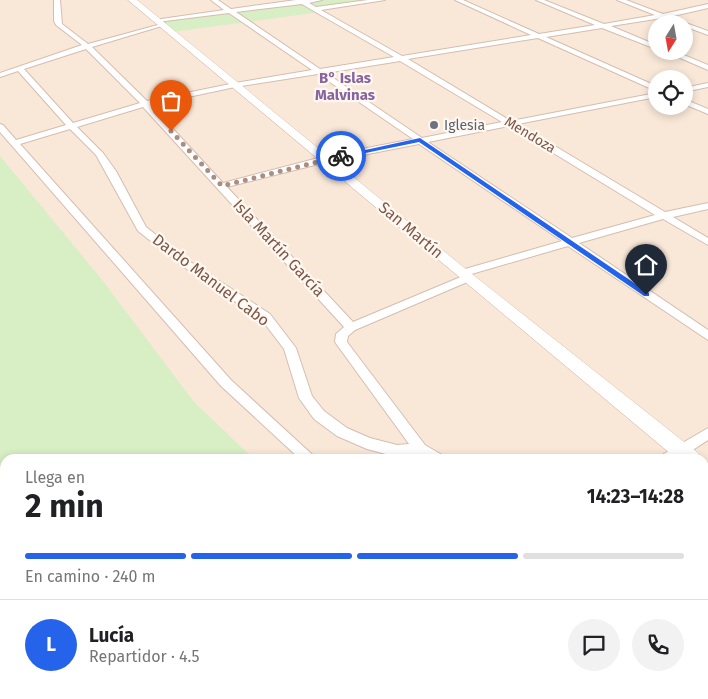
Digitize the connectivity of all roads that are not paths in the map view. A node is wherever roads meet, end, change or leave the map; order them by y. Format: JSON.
{"nodes":[{"id":1,"x":57,"y":0,"type":"edge"},
{"id":2,"x":132,"y":0,"type":"edge"},
{"id":3,"x":214,"y":0,"type":"edge"},
{"id":4,"x":319,"y":0,"type":"edge"},
{"id":5,"x":382,"y":0,"type":"edge"},
{"id":6,"x":458,"y":0,"type":"edge"},
{"id":7,"x":540,"y":0,"type":"edge"},
{"id":8,"x":620,"y":0,"type":"edge"},
{"id":9,"x":704,"y":0,"type":"edge"},
{"id":10,"x":300,"y":1,"type":"edge"},
{"id":11,"x":708,"y":2,"type":"edge"},
{"id":12,"x":708,"y":6,"type":"edge"},
{"id":13,"x":314,"y":9,"type":"junction"},
{"id":14,"x":231,"y":11,"type":"junction"},
{"id":15,"x":660,"y":15,"type":"edge"},
{"id":16,"x":668,"y":15,"type":"edge"},
{"id":17,"x":648,"y":18,"type":"edge"},
{"id":18,"x":160,"y":22,"type":"junction"},
{"id":19,"x":603,"y":26,"type":"junction"},
{"id":20,"x":693,"y":28,"type":"edge"},
{"id":21,"x":708,"y":33,"type":"edge"},
{"id":22,"x":538,"y":37,"type":"junction"},
{"id":23,"x":648,"y":44,"type":"edge"},
{"id":24,"x":87,"y":46,"type":"junction"},
{"id":25,"x":401,"y":58,"type":"junction"},
{"id":26,"x":689,"y":60,"type":"edge"},
{"id":27,"x":20,"y":68,"type":"junction"},
{"id":28,"x":708,"y":68,"type":"edge"},
{"id":29,"x":318,"y":72,"type":"junction"},
{"id":30,"x":0,"y":75,"type":"edge"},
{"id":31,"x":235,"y":84,"type":"junction"},
{"id":32,"x":648,"y":85,"type":"edge"},
{"id":33,"x":708,"y":85,"type":"edge"},
{"id":34,"x":693,"y":88,"type":"edge"},
{"id":35,"x":648,"y":97,"type":"edge"},
{"id":36,"x":146,"y":104,"type":"junction"},
{"id":37,"x":693,"y":105,"type":"edge"},
{"id":38,"x":708,"y":112,"type":"edge"},
{"id":39,"x":510,"y":123,"type":"junction"},
{"id":40,"x":70,"y":126,"type":"junction"},
{"id":41,"x":0,"y":127,"type":"edge"},
{"id":42,"x":420,"y":140,"type":"junction"},
{"id":43,"x":15,"y":143,"type":"junction"},
{"id":44,"x":326,"y":159,"type":"junction"},
{"id":45,"x":222,"y":186,"type":"junction"},
{"id":46,"x":708,"y":206,"type":"edge"},
{"id":47,"x":662,"y":216,"type":"junction"},
{"id":48,"x":708,"y":242,"type":"edge"},
{"id":49,"x":570,"y":243,"type":"junction"},
{"id":50,"x":465,"y":275,"type":"junction"},
{"id":51,"x":351,"y":327,"type":"junction"},
{"id":52,"x":708,"y":336,"type":"edge"},
{"id":53,"x":708,"y":433,"type":"edge"},
{"id":54,"x":420,"y":449,"type":"junction"},
{"id":55,"x":304,"y":454,"type":"edge"},
{"id":56,"x":428,"y":454,"type":"edge"},
{"id":57,"x":677,"y":454,"type":"edge"},
{"id":58,"x":682,"y":454,"type":"edge"}],
"edges":[{"from":1,"to":24,"type":"street","name":"Isla Martín García"},
{"from":2,"to":18,"type":"main road","name":"San Martín"},
{"from":3,"to":14,"type":"street"},
{"from":4,"to":10,"type":"street"},
{"from":5,"to":13,"type":"street"},
{"from":6,"to":22,"type":"street"},
{"from":7,"to":19,"type":"street"},
{"from":8,"to":15,"type":"street"},
{"from":9,"to":11,"type":"street"},
{"from":10,"to":13,"type":"street","name":"Mendoza"},
{"from":10,"to":14,"type":"street"},
{"from":12,"to":16,"type":"street"},
{"from":13,"to":25,"type":"street","name":"Mendoza"},
{"from":14,"to":18,"type":"street"},
{"from":14,"to":29,"type":"street"},
{"from":17,"to":19,"type":"street"},
{"from":18,"to":24,"type":"street"},
{"from":18,"to":31,"type":"main road","name":"San Martín"},
{"from":19,"to":22,"type":"street"},
{"from":19,"to":23,"type":"street"},
{"from":20,"to":21,"type":"street"},
{"from":22,"to":25,"type":"street"},
{"from":22,"to":32,"type":"street"},
{"from":24,"to":27,"type":"street"},
{"from":24,"to":36,"type":"street","name":"Isla Martín García"},
{"from":25,"to":29,"type":"street"},
{"from":25,"to":39,"type":"street","name":"Mendoza"},
{"from":26,"to":28,"type":"street"},
{"from":27,"to":30,"type":"street"},
{"from":27,"to":40,"type":"street","name":"Dardo Manuel Cabo"},
{"from":29,"to":31,"type":"street"},
{"from":29,"to":42,"type":"street"},
{"from":31,"to":36,"type":"street"},
{"from":31,"to":44,"type":"main road","name":"San Martín"},
{"from":33,"to":34,"type":"street"},
{"from":35,"to":39,"type":"street"},
{"from":36,"to":40,"type":"street"},
{"from":36,"to":45,"type":"street","name":"Isla Martín García"},
{"from":37,"to":38,"type":"street"},
{"from":39,"to":42,"type":"street"},
{"from":39,"to":47,"type":"street","name":"Mendoza"},
{"from":40,"to":43,"type":"street"},
{"from":40,"to":54,"type":"street","name":"Dardo Manuel Cabo"},
{"from":41,"to":43,"type":"street"},
{"from":42,"to":44,"type":"street"},
{"from":42,"to":49,"type":"street"},
{"from":43,"to":55,"type":"street"},
{"from":44,"to":45,"type":"street"},
{"from":44,"to":50,"type":"main road","name":"San Martín"},
{"from":45,"to":51,"type":"street","name":"Isla Martín García"},
{"from":46,"to":47,"type":"street"},
{"from":47,"to":48,"type":"street","name":"Mendoza"},
{"from":47,"to":49,"type":"street"},
{"from":49,"to":50,"type":"street"},
{"from":49,"to":52,"type":"street"},
{"from":50,"to":51,"type":"street"},
{"from":50,"to":57,"type":"main road","name":"San Martín"},
{"from":51,"to":54,"type":"street"},
{"from":53,"to":58,"type":"street"},
{"from":54,"to":56,"type":"street"}]}
